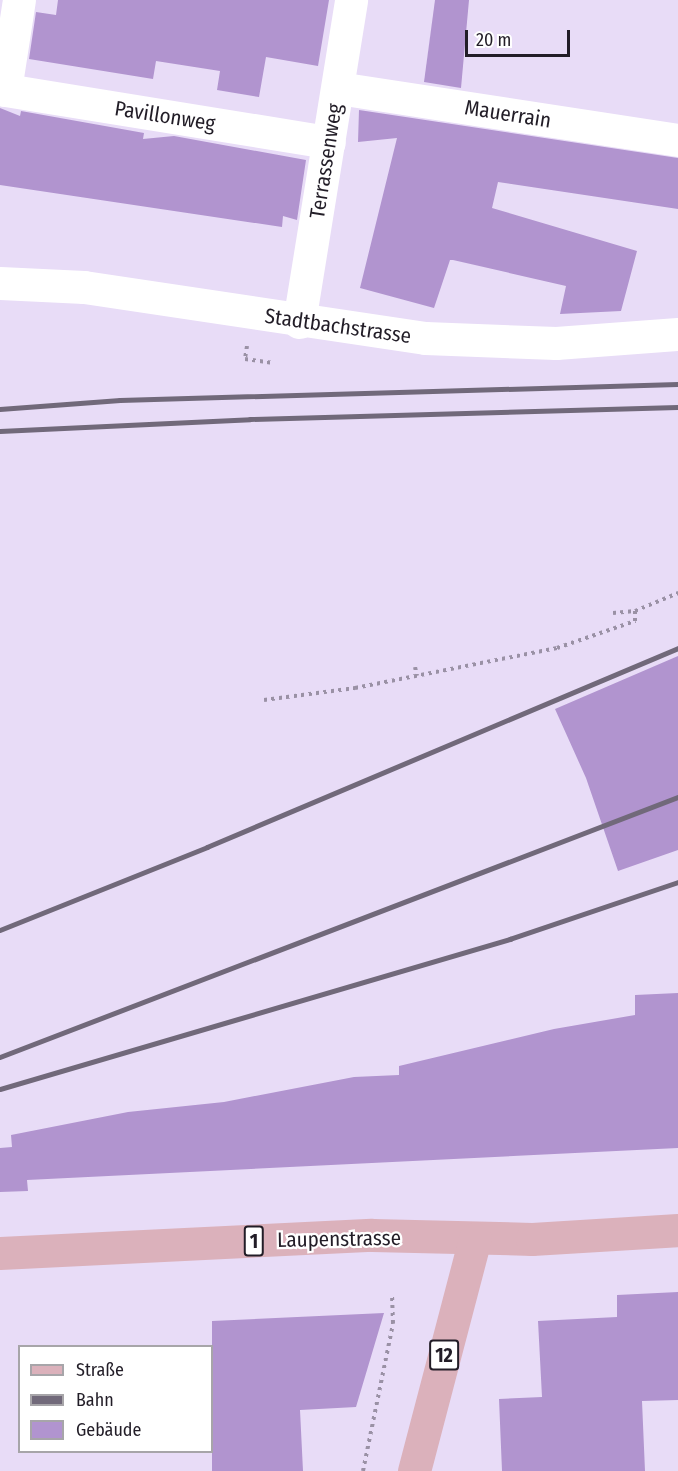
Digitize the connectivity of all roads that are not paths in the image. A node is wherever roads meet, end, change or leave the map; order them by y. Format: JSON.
{"nodes":[{"id":1,"x":19,"y":0,"type":"edge"},
{"id":2,"x":351,"y":0,"type":"edge"},
{"id":3,"x":338,"y":88,"type":"junction"},
{"id":4,"x":2,"y":90,"type":"edge"},
{"id":5,"x":678,"y":140,"type":"edge"},
{"id":6,"x":329,"y":142,"type":"junction"},
{"id":7,"x":0,"y":283,"type":"edge"},
{"id":8,"x":299,"y":322,"type":"junction"},
{"id":9,"x":678,"y":334,"type":"edge"},
{"id":10,"x":678,"y":1230,"type":"edge"},
{"id":11,"x":475,"y":1239,"type":"junction"},
{"id":12,"x":0,"y":1253,"type":"edge"},
{"id":13,"x":414,"y":1471,"type":"edge"}],
"edges":[{"from":1,"to":4,"type":"street"},
{"from":2,"to":3,"type":"street","name":"Terrassenweg"},
{"from":3,"to":5,"type":"street","name":"Mauerrain"},
{"from":3,"to":6,"type":"street","name":"Terrassenweg"},
{"from":4,"to":6,"type":"street","name":"Pavillonweg"},
{"from":6,"to":8,"type":"street","name":"Terrassenweg"},
{"from":7,"to":8,"type":"street","name":"Stadtbachstrasse"},
{"from":8,"to":9,"type":"street","name":"Stadtbachstrasse"},
{"from":10,"to":11,"type":"main road","name":"Laupenstrasse","number":"1"},
{"from":11,"to":12,"type":"main road","name":"Laupenstrasse","number":"1"},
{"from":11,"to":13,"type":"main road","number":"12"}]}
